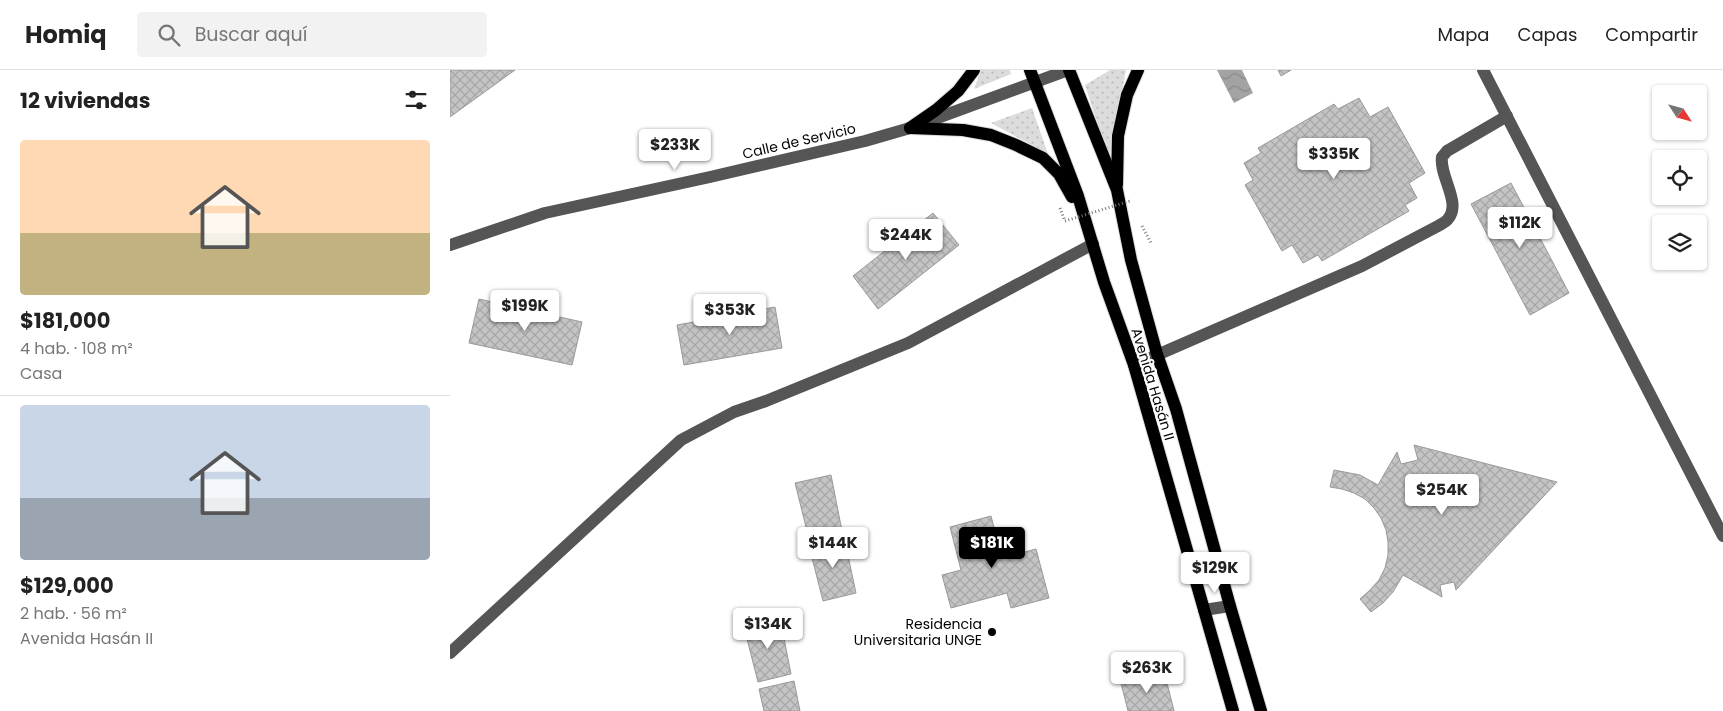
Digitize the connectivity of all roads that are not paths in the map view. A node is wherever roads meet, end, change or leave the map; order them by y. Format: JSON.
{"nodes":[{"id":1,"x":974,"y":70,"type":"edge"},
{"id":2,"x":1069,"y":70,"type":"edge"},
{"id":3,"x":1138,"y":70,"type":"edge"},
{"id":4,"x":1483,"y":70,"type":"edge"},
{"id":5,"x":1032,"y":76,"type":"edge"},
{"id":6,"x":1506,"y":116,"type":"junction"},
{"id":7,"x":910,"y":128,"type":"junction"},
{"id":8,"x":1116,"y":190,"type":"junction"},
{"id":9,"x":1086,"y":220,"type":"junction"},
{"id":10,"x":1093,"y":244,"type":"junction"},
{"id":11,"x":450,"y":245,"type":"edge"},
{"id":12,"x":1157,"y":354,"type":"junction"},
{"id":13,"x":1134,"y":365,"type":"junction"},
{"id":14,"x":1723,"y":536,"type":"edge"},
{"id":15,"x":1230,"y":606,"type":"junction"},
{"id":16,"x":1204,"y":610,"type":"junction"},
{"id":17,"x":450,"y":653,"type":"edge"},
{"id":18,"x":1233,"y":711,"type":"edge"},
{"id":19,"x":1261,"y":711,"type":"edge"}],
"edges":[{"from":1,"to":7,"type":"main road"},
{"from":2,"to":5,"type":"street","name":"Calle de Servicio"},
{"from":2,"to":8,"type":"main road","name":"Avenida Hasán II"},
{"from":3,"to":8,"type":"main road"},
{"from":4,"to":6,"type":"street"},
{"from":5,"to":7,"type":"street","name":"Calle de Servicio"},
{"from":5,"to":9,"type":"main road","name":"Avenida Hasán II"},
{"from":6,"to":12,"type":"street"},
{"from":6,"to":14,"type":"street"},
{"from":7,"to":9,"type":"main road"},
{"from":7,"to":11,"type":"street","name":"Calle de Servicio"},
{"from":8,"to":12,"type":"main road","name":"Avenida Hasán II"},
{"from":9,"to":10,"type":"main road","name":"Avenida Hasán II"},
{"from":10,"to":13,"type":"main road","name":"Avenida Hasán II"},
{"from":10,"to":17,"type":"street"},
{"from":12,"to":13,"type":"street"},
{"from":12,"to":15,"type":"main road","name":"Avenida Hasán II"},
{"from":13,"to":16,"type":"main road","name":"Avenida Hasán II"},
{"from":15,"to":16,"type":"street"},
{"from":15,"to":19,"type":"main road","name":"Avenida Hasán II"},
{"from":16,"to":18,"type":"main road","name":"Avenida Hasán II"}]}
